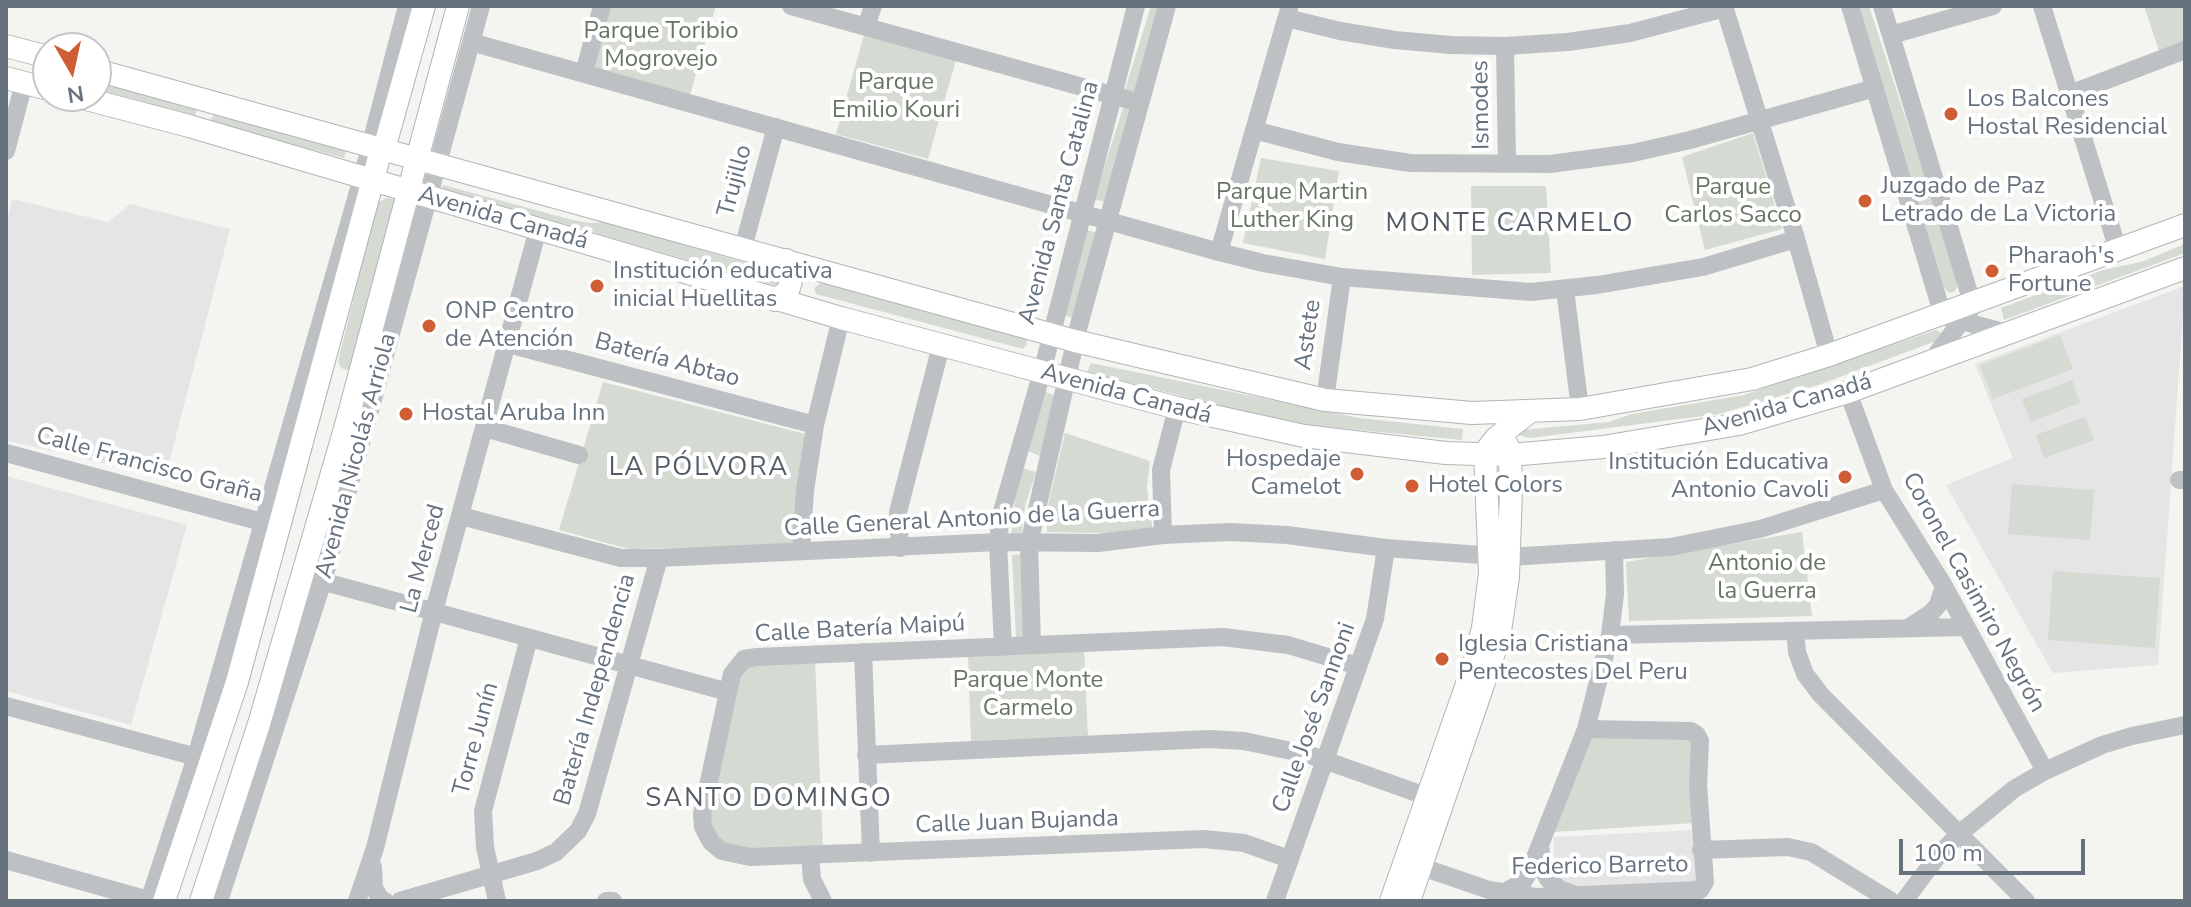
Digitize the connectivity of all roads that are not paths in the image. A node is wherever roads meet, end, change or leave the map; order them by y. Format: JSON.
{"nodes":[{"id":1,"x":407,"y":6,"type":"edge"},
{"id":2,"x":424,"y":6,"type":"edge"},
{"id":3,"x":458,"y":6,"type":"edge"},
{"id":4,"x":481,"y":6,"type":"edge"},
{"id":5,"x":602,"y":6,"type":"edge"},
{"id":6,"x":791,"y":6,"type":"edge"},
{"id":7,"x":873,"y":6,"type":"edge"},
{"id":8,"x":1136,"y":6,"type":"edge"},
{"id":9,"x":1167,"y":6,"type":"edge"},
{"id":10,"x":1850,"y":6,"type":"edge"},
{"id":11,"x":1882,"y":6,"type":"edge"},
{"id":12,"x":1993,"y":6,"type":"edge"},
{"id":13,"x":2042,"y":6,"type":"edge"},
{"id":14,"x":1724,"y":7,"type":"edge"},
{"id":15,"x":1288,"y":12,"type":"edge"},
{"id":16,"x":866,"y":27,"type":"junction"},
{"id":17,"x":1891,"y":35,"type":"junction"},
{"id":18,"x":471,"y":42,"type":"junction"},
{"id":19,"x":6,"y":46,"type":"edge"},
{"id":20,"x":1505,"y":46,"type":"junction"},
{"id":21,"x":2185,"y":50,"type":"edge"},
{"id":22,"x":32,"y":53,"type":"edge"},
{"id":23,"x":584,"y":73,"type":"junction"},
{"id":24,"x":112,"y":74,"type":"edge"},
{"id":25,"x":15,"y":80,"type":"edge"},
{"id":26,"x":1875,"y":88,"type":"junction"},
{"id":27,"x":2070,"y":94,"type":"junction"},
{"id":28,"x":1113,"y":95,"type":"junction"},
{"id":29,"x":203,"y":100,"type":"junction"},
{"id":30,"x":1140,"y":103,"type":"junction"},
{"id":31,"x":112,"y":106,"type":"edge"},
{"id":32,"x":1760,"y":121,"type":"junction"},
{"id":33,"x":189,"y":126,"type":"junction"},
{"id":34,"x":776,"y":127,"type":"junction"},
{"id":35,"x":1254,"y":130,"type":"junction"},
{"id":36,"x":377,"y":147,"type":"junction"},
{"id":37,"x":6,"y":151,"type":"edge"},
{"id":38,"x":427,"y":161,"type":"junction"},
{"id":39,"x":1507,"y":163,"type":"junction"},
{"id":40,"x":368,"y":178,"type":"junction"},
{"id":41,"x":418,"y":194,"type":"junction"},
{"id":42,"x":1083,"y":212,"type":"junction"},
{"id":43,"x":1108,"y":219,"type":"junction"},
{"id":44,"x":2185,"y":225,"type":"edge"},
{"id":45,"x":538,"y":229,"type":"junction"},
{"id":46,"x":1796,"y":239,"type":"junction"},
{"id":47,"x":743,"y":248,"type":"junction"},
{"id":48,"x":2118,"y":250,"type":"junction"},
{"id":49,"x":1219,"y":252,"type":"junction"},
{"id":50,"x":786,"y":260,"type":"junction"},
{"id":51,"x":2185,"y":268,"type":"edge"},
{"id":52,"x":826,"y":272,"type":"junction"},
{"id":53,"x":1342,"y":277,"type":"junction"},
{"id":54,"x":1565,"y":289,"type":"junction"},
{"id":55,"x":775,"y":300,"type":"junction"},
{"id":56,"x":814,"y":311,"type":"junction"},
{"id":57,"x":1959,"y":313,"type":"junction"},
{"id":58,"x":841,"y":318,"type":"junction"},
{"id":59,"x":319,"y":330,"type":"junction"},
{"id":60,"x":2007,"y":333,"type":"junction"},
{"id":61,"x":1051,"y":334,"type":"junction"},
{"id":62,"x":1075,"y":341,"type":"junction"},
{"id":63,"x":508,"y":344,"type":"junction"},
{"id":64,"x":941,"y":346,"type":"junction"},
{"id":65,"x":327,"y":353,"type":"junction"},
{"id":66,"x":1829,"y":355,"type":"junction"},
{"id":67,"x":1932,"y":360,"type":"junction"},
{"id":68,"x":362,"y":364,"type":"junction"},
{"id":69,"x":1042,"y":372,"type":"junction"},
{"id":70,"x":1067,"y":380,"type":"junction"},
{"id":71,"x":1848,"y":392,"type":"junction"},
{"id":72,"x":362,"y":400,"type":"junction"},
{"id":73,"x":1325,"y":400,"type":"junction"},
{"id":74,"x":1177,"y":408,"type":"junction"},
{"id":75,"x":1580,"y":409,"type":"junction"},
{"id":76,"x":1472,"y":413,"type":"junction"},
{"id":77,"x":1528,"y":413,"type":"junction"},
{"id":78,"x":310,"y":415,"type":"junction"},
{"id":79,"x":346,"y":425,"type":"junction"},
{"id":80,"x":815,"y":425,"type":"junction"},
{"id":81,"x":485,"y":428,"type":"junction"},
{"id":82,"x":1505,"y":445,"type":"junction"},
{"id":83,"x":6,"y":453,"type":"edge"},
{"id":84,"x":579,"y":455,"type":"dead end"},
{"id":85,"x":1485,"y":455,"type":"junction"},
{"id":86,"x":1015,"y":465,"type":"junction"},
{"id":87,"x":1046,"y":471,"type":"junction"},
{"id":88,"x":1884,"y":490,"type":"junction"},
{"id":89,"x":461,"y":516,"type":"junction"},
{"id":90,"x":272,"y":524,"type":"junction"},
{"id":91,"x":1163,"y":535,"type":"junction"},
{"id":92,"x":998,"y":542,"type":"junction"},
{"id":93,"x":1029,"y":544,"type":"junction"},
{"id":94,"x":900,"y":548,"type":"junction"},
{"id":95,"x":1386,"y":548,"type":"junction"},
{"id":96,"x":1614,"y":550,"type":"junction"},
{"id":97,"x":801,"y":551,"type":"junction"},
{"id":98,"x":1499,"y":557,"type":"junction"},
{"id":99,"x":659,"y":558,"type":"junction"},
{"id":100,"x":301,"y":575,"type":"junction"},
{"id":101,"x":323,"y":581,"type":"junction"},
{"id":102,"x":1944,"y":586,"type":"junction"},
{"id":103,"x":434,"y":611,"type":"junction"},
{"id":104,"x":1966,"y":627,"type":"junction"},
{"id":105,"x":1905,"y":629,"type":"junction"},
{"id":106,"x":1795,"y":631,"type":"junction"},
{"id":107,"x":1610,"y":635,"type":"junction"},
{"id":108,"x":529,"y":638,"type":"junction"},
{"id":109,"x":1032,"y":645,"type":"junction"},
{"id":110,"x":1003,"y":647,"type":"junction"},
{"id":111,"x":863,"y":652,"type":"junction"},
{"id":112,"x":628,"y":665,"type":"junction"},
{"id":113,"x":1358,"y":666,"type":"junction"},
{"id":114,"x":728,"y":692,"type":"junction"},
{"id":115,"x":6,"y":706,"type":"edge"},
{"id":116,"x":2185,"y":725,"type":"edge"},
{"id":117,"x":1586,"y":729,"type":"junction"},
{"id":118,"x":866,"y":755,"type":"junction"},
{"id":119,"x":204,"y":759,"type":"junction"},
{"id":120,"x":1326,"y":760,"type":"junction"},
{"id":121,"x":2045,"y":771,"type":"junction"},
{"id":122,"x":1435,"y":800,"type":"junction"},
{"id":123,"x":1959,"y":834,"type":"junction"},
{"id":124,"x":1541,"y":842,"type":"junction"},
{"id":125,"x":375,"y":848,"type":"junction"},
{"id":126,"x":1701,"y":850,"type":"junction"},
{"id":127,"x":871,"y":853,"type":"junction"},
{"id":128,"x":810,"y":855,"type":"junction"},
{"id":129,"x":1289,"y":859,"type":"junction"},
{"id":130,"x":6,"y":860,"type":"edge"},
{"id":131,"x":1412,"y":864,"type":"junction"},
{"id":132,"x":490,"y":876,"type":"junction"},
{"id":133,"x":1503,"y":893,"type":"junction"},
{"id":134,"x":1578,"y":896,"type":"junction"},
{"id":135,"x":1631,"y":897,"type":"edge"},
{"id":136,"x":150,"y":901,"type":"edge"},
{"id":137,"x":164,"y":901,"type":"edge"},
{"id":138,"x":201,"y":901,"type":"edge"},
{"id":139,"x":219,"y":901,"type":"edge"},
{"id":140,"x":357,"y":901,"type":"edge"},
{"id":141,"x":385,"y":901,"type":"edge"},
{"id":142,"x":400,"y":901,"type":"edge"},
{"id":143,"x":497,"y":901,"type":"edge"},
{"id":144,"x":606,"y":901,"type":"edge"},
{"id":145,"x":613,"y":901,"type":"edge"},
{"id":146,"x":823,"y":901,"type":"edge"},
{"id":147,"x":1275,"y":901,"type":"edge"},
{"id":148,"x":1391,"y":901,"type":"edge"},
{"id":149,"x":1409,"y":901,"type":"edge"},
{"id":150,"x":1891,"y":901,"type":"edge"},
{"id":151,"x":1904,"y":901,"type":"edge"},
{"id":152,"x":2026,"y":901,"type":"edge"}],
"edges":[{"from":1,"to":36,"type":"street"},
{"from":2,"to":36,"type":"main road"},
{"from":3,"to":38,"type":"main road","name":"Avenida Nicolás Arriola"},
{"from":4,"to":18,"type":"street","name":"Avenida Nicolás Arriola"},
{"from":5,"to":23,"type":"street"},
{"from":6,"to":16,"type":"street"},
{"from":7,"to":16,"type":"street"},
{"from":8,"to":28,"type":"street","name":"Avenida Santa Catalina"},
{"from":9,"to":30,"type":"street","name":"Avenida Santa Catalina"},
{"from":10,"to":26,"type":"street"},
{"from":11,"to":17,"type":"street"},
{"from":12,"to":17,"type":"street"},
{"from":13,"to":27,"type":"street"},
{"from":14,"to":20,"type":"street"},
{"from":14,"to":32,"type":"street"},
{"from":15,"to":20,"type":"street"},
{"from":15,"to":35,"type":"street"},
{"from":16,"to":28,"type":"street"},
{"from":17,"to":57,"type":"street"},
{"from":18,"to":23,"type":"street"},
{"from":18,"to":38,"type":"street","name":"Avenida Nicolás Arriola"},
{"from":19,"to":22,"type":"main road"},
{"from":20,"to":39,"type":"street","name":"Ismodes"},
{"from":21,"to":27,"type":"street"},
{"from":23,"to":34,"type":"street"},
{"from":24,"to":29,"type":"main road","name":"Avenida Canadá"},
{"from":25,"to":37,"type":"street"},
{"from":26,"to":32,"type":"street"},
{"from":26,"to":57,"type":"street"},
{"from":27,"to":48,"type":"street"},
{"from":28,"to":30,"type":"street"},
{"from":28,"to":42,"type":"street","name":"Avenida Santa Catalina"},
{"from":29,"to":33,"type":"main road"},
{"from":29,"to":36,"type":"main road","name":"Avenida Canadá"},
{"from":30,"to":43,"type":"street","name":"Avenida Santa Catalina"},
{"from":31,"to":33,"type":"main road","name":"Avenida Canadá"},
{"from":32,"to":39,"type":"street"},
{"from":32,"to":46,"type":"street"},
{"from":33,"to":40,"type":"main road","name":"Avenida Canadá"},
{"from":34,"to":42,"type":"street"},
{"from":34,"to":47,"type":"street","name":"Trujillo"},
{"from":35,"to":39,"type":"street"},
{"from":35,"to":49,"type":"street"},
{"from":36,"to":38,"type":"main road","name":"Avenida Canadá"},
{"from":36,"to":40,"type":"main road"},
{"from":38,"to":41,"type":"main road","name":"Avenida Nicolás Arriola"},
{"from":38,"to":47,"type":"main road","name":"Avenida Canadá"},
{"from":40,"to":41,"type":"main road","name":"Avenida Canadá"},
{"from":40,"to":59,"type":"street"},
{"from":40,"to":65,"type":"main road"},
{"from":41,"to":45,"type":"main road","name":"Avenida Canadá"},
{"from":41,"to":68,"type":"main road","name":"Avenida Nicolás Arriola"},
{"from":41,"to":72,"type":"street","name":"Avenida Nicolás Arriola"},
{"from":42,"to":43,"type":"street"},
{"from":42,"to":61,"type":"street","name":"Avenida Santa Catalina"},
{"from":43,"to":49,"type":"street"},
{"from":43,"to":62,"type":"street","name":"Avenida Santa Catalina"},
{"from":44,"to":48,"type":"main road","name":"Avenida Canadá"},
{"from":45,"to":55,"type":"main road","name":"Avenida Canadá"},
{"from":45,"to":63,"type":"street","name":"La Merced"},
{"from":46,"to":54,"type":"street"},
{"from":46,"to":66,"type":"street"},
{"from":47,"to":50,"type":"main road","name":"Avenida Canadá"},
{"from":48,"to":57,"type":"main road","name":"Avenida Canadá"},
{"from":49,"to":53,"type":"street"},
{"from":50,"to":52,"type":"main road","name":"Avenida Canadá"},
{"from":50,"to":55,"type":"main road"},
{"from":51,"to":60,"type":"main road","name":"Avenida Canadá"},
{"from":52,"to":56,"type":"main road"},
{"from":52,"to":61,"type":"main road","name":"Avenida Canadá"},
{"from":53,"to":54,"type":"street"},
{"from":53,"to":73,"type":"street","name":"Astete"},
{"from":54,"to":75,"type":"street"},
{"from":55,"to":56,"type":"main road","name":"Avenida Canadá"},
{"from":56,"to":58,"type":"main road","name":"Avenida Canadá"},
{"from":57,"to":60,"type":"street"},
{"from":57,"to":66,"type":"main road","name":"Avenida Canadá"},
{"from":57,"to":67,"type":"street"},
{"from":58,"to":64,"type":"main road","name":"Avenida Canadá"},
{"from":58,"to":80,"type":"street"},
{"from":59,"to":65,"type":"main road"},
{"from":59,"to":90,"type":"street"},
{"from":60,"to":67,"type":"main road","name":"Avenida Canadá"},
{"from":61,"to":62,"type":"main road","name":"Avenida Canadá"},
{"from":61,"to":69,"type":"street","name":"Avenida Santa Catalina"},
{"from":62,"to":70,"type":"street","name":"Avenida Santa Catalina"},
{"from":62,"to":73,"type":"main road","name":"Avenida Canadá"},
{"from":63,"to":80,"type":"street","name":"Batería Abtao"},
{"from":63,"to":81,"type":"street","name":"La Merced"},
{"from":64,"to":69,"type":"main road","name":"Avenida Canadá"},
{"from":64,"to":94,"type":"street"},
{"from":65,"to":68,"type":"main road"},
{"from":65,"to":78,"type":"main road"},
{"from":66,"to":75,"type":"main road","name":"Avenida Canadá"},
{"from":67,"to":71,"type":"main road","name":"Avenida Canadá"},
{"from":68,"to":72,"type":"main road","name":"Avenida Nicolás Arriola"},
{"from":69,"to":70,"type":"main road","name":"Avenida Canadá"},
{"from":69,"to":86,"type":"street","name":"Avenida Santa Catalina"},
{"from":70,"to":74,"type":"main road","name":"Avenida Canadá"},
{"from":70,"to":87,"type":"street","name":"Avenida Santa Catalina"},
{"from":71,"to":82,"type":"main road","name":"Avenida Canadá"},
{"from":71,"to":88,"type":"street","name":"Coronel Casimiro Negrón"},
{"from":72,"to":79,"type":"main road","name":"Avenida Nicolás Arriola"},
{"from":72,"to":101,"type":"street","name":"Avenida Nicolás Arriola"},
{"from":73,"to":76,"type":"main road","name":"Avenida Canadá"},
{"from":74,"to":85,"type":"main road","name":"Avenida Canadá"},
{"from":74,"to":91,"type":"street"},
{"from":75,"to":77,"type":"main road","name":"Avenida Canadá"},
{"from":76,"to":77,"type":"main road","name":"Avenida Canadá"},
{"from":76,"to":82,"type":"main road"},
{"from":77,"to":82,"type":"main road"},
{"from":78,"to":79,"type":"main road"},
{"from":78,"to":90,"type":"main road"},
{"from":79,"to":100,"type":"main road","name":"Avenida Nicolás Arriola"},
{"from":80,"to":97,"type":"street"},
{"from":81,"to":84,"type":"street"},
{"from":81,"to":89,"type":"street","name":"La Merced"},
{"from":82,"to":85,"type":"main road"},
{"from":82,"to":98,"type":"main road"},
{"from":83,"to":90,"type":"street","name":"Calle Francisco Graña"},
{"from":85,"to":98,"type":"main road"},
{"from":86,"to":87,"type":"street"},
{"from":86,"to":92,"type":"street","name":"Avenida Santa Catalina"},
{"from":87,"to":93,"type":"street","name":"Avenida Santa Catalina"},
{"from":88,"to":96,"type":"street"},
{"from":88,"to":102,"type":"street","name":"Coronel Casimiro Negrón"},
{"from":89,"to":99,"type":"street","name":"Calle General Antonio de la Guerra"},
{"from":89,"to":103,"type":"street","name":"La Merced"},
{"from":90,"to":119,"type":"main road"},
{"from":91,"to":93,"type":"street","name":"Calle General Antonio de la Guerra"},
{"from":91,"to":95,"type":"street","name":"Calle General Antonio de la Guerra"},
{"from":92,"to":93,"type":"street","name":"Calle General Antonio de la Guerra"},
{"from":92,"to":94,"type":"street","name":"Calle General Antonio de la Guerra"},
{"from":92,"to":110,"type":"street","name":"Avenida Santa Catalina"},
{"from":93,"to":109,"type":"street","name":"Avenida Santa Catalina"},
{"from":94,"to":97,"type":"street","name":"Calle General Antonio de la Guerra"},
{"from":95,"to":98,"type":"street","name":"Calle General Antonio de la Guerra"},
{"from":95,"to":113,"type":"street","name":"Calle José Sannoni"},
{"from":96,"to":98,"type":"street"},
{"from":96,"to":107,"type":"street"},
{"from":97,"to":99,"type":"street","name":"Calle General Antonio de la Guerra"},
{"from":98,"to":122,"type":"main road"},
{"from":99,"to":112,"type":"street","name":"Batería Independencia"},
{"from":100,"to":101,"type":"street"},
{"from":100,"to":138,"type":"main road","name":"Avenida Nicolás Arriola"},
{"from":101,"to":103,"type":"street"},
{"from":101,"to":139,"type":"street","name":"Avenida Nicolás Arriola"},
{"from":102,"to":104,"type":"street","name":"Coronel Casimiro Negrón"},
{"from":102,"to":105,"type":"street"},
{"from":103,"to":108,"type":"street"},
{"from":103,"to":125,"type":"street","name":"La Merced"},
{"from":104,"to":105,"type":"street"},
{"from":104,"to":121,"type":"street","name":"Coronel Casimiro Negrón"},
{"from":105,"to":106,"type":"street"},
{"from":106,"to":107,"type":"street"},
{"from":106,"to":123,"type":"street"},
{"from":107,"to":117,"type":"street"},
{"from":108,"to":112,"type":"street"},
{"from":108,"to":132,"type":"street","name":"Torre Junín"},
{"from":109,"to":110,"type":"street","name":"Calle Batería Maipú"},
{"from":109,"to":113,"type":"street","name":"Calle Batería Maipú"},
{"from":110,"to":111,"type":"street","name":"Calle Batería Maipú"},
{"from":111,"to":114,"type":"street","name":"Calle Batería Maipú"},
{"from":111,"to":118,"type":"street"},
{"from":112,"to":114,"type":"street"},
{"from":112,"to":132,"type":"street","name":"Batería Independencia"},
{"from":113,"to":120,"type":"street","name":"Calle José Sannoni"},
{"from":114,"to":128,"type":"street","name":"Calle Juan Bujanda"},
{"from":115,"to":119,"type":"street"},
{"from":116,"to":121,"type":"street"},
{"from":117,"to":124,"type":"street"},
{"from":117,"to":126,"type":"street"},
{"from":118,"to":120,"type":"street"},
{"from":118,"to":127,"type":"street"},
{"from":119,"to":136,"type":"street"},
{"from":119,"to":137,"type":"main road"},
{"from":120,"to":122,"type":"street"},
{"from":120,"to":129,"type":"street","name":"Calle José Sannoni"},
{"from":121,"to":123,"type":"street"},
{"from":122,"to":131,"type":"main road"},
{"from":123,"to":151,"type":"street"},
{"from":123,"to":152,"type":"street"},
{"from":124,"to":133,"type":"street"},
{"from":124,"to":134,"type":"street"},
{"from":125,"to":140,"type":"street","name":"La Merced"},
{"from":125,"to":141,"type":"street"},
{"from":126,"to":135,"type":"street","name":"Federico Barreto"},
{"from":126,"to":150,"type":"street","name":"Federico Barreto"},
{"from":127,"to":128,"type":"street","name":"Calle Juan Bujanda"},
{"from":127,"to":129,"type":"street","name":"Calle Juan Bujanda"},
{"from":128,"to":146,"type":"street"},
{"from":129,"to":147,"type":"street","name":"Calle José Sannoni"},
{"from":130,"to":136,"type":"street"},
{"from":131,"to":133,"type":"street","name":"Federico Barreto"},
{"from":131,"to":148,"type":"main road"},
{"from":131,"to":149,"type":"main road"},
{"from":132,"to":142,"type":"street","name":"Batería Independencia"},
{"from":132,"to":143,"type":"street","name":"Torre Junín"},
{"from":133,"to":134,"type":"street","name":"Federico Barreto"},
{"from":134,"to":135,"type":"street","name":"Federico Barreto"},
{"from":144,"to":145,"type":"street"}]}
